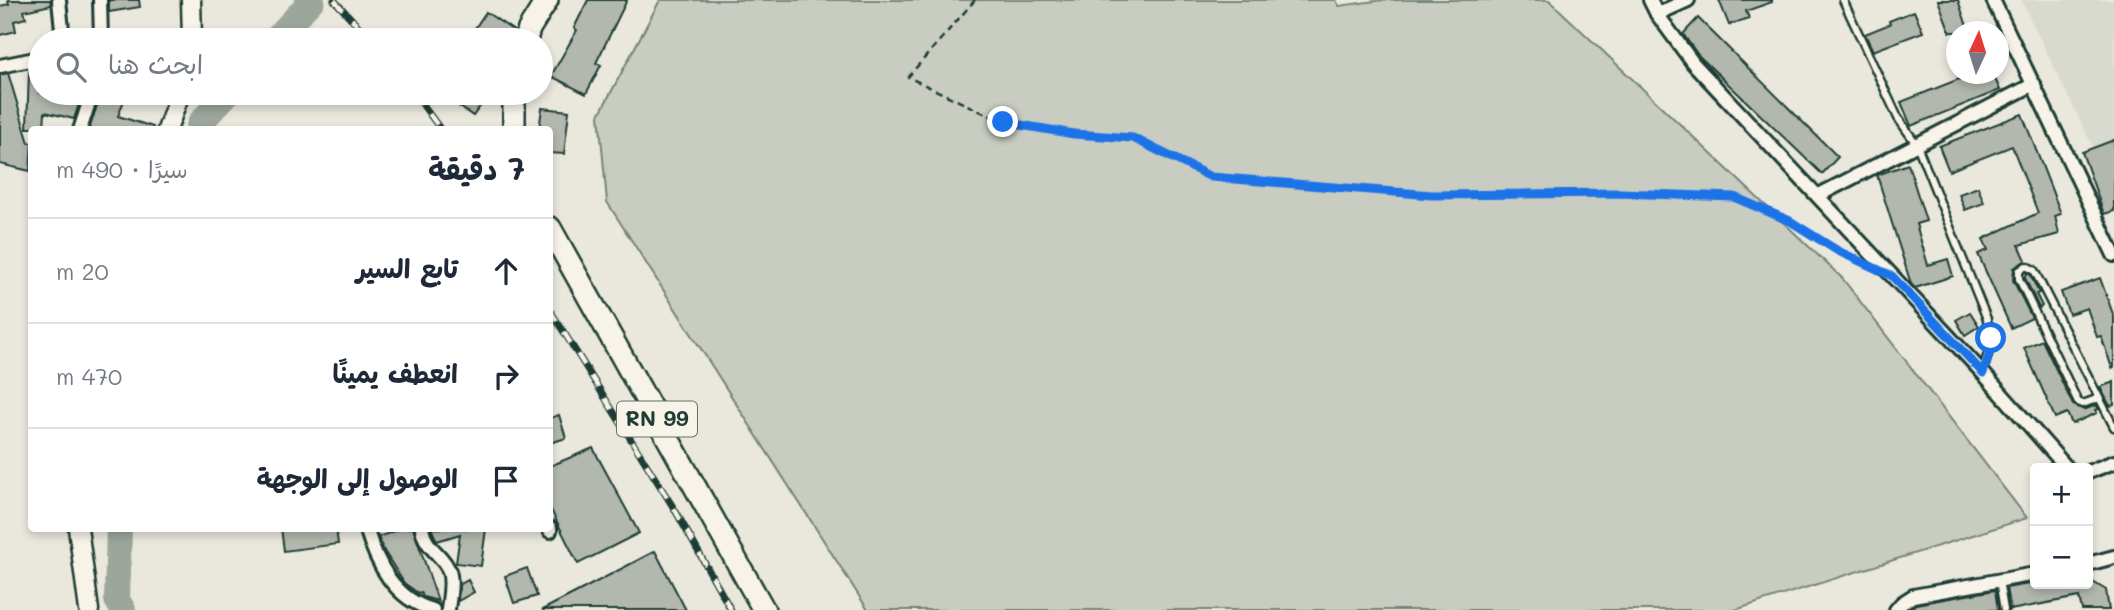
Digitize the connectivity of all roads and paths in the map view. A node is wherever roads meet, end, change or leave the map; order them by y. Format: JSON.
{"nodes":[{"id":1,"x":59,"y":0,"type":"edge"},
{"id":2,"x":100,"y":0,"type":"edge"},
{"id":3,"x":191,"y":0,"type":"edge"},
{"id":4,"x":547,"y":0,"type":"edge"},
{"id":5,"x":975,"y":0,"type":"edge"},
{"id":6,"x":1650,"y":0,"type":"edge"},
{"id":7,"x":1688,"y":0,"type":"edge"},
{"id":8,"x":1843,"y":0,"type":"edge"},
{"id":9,"x":1993,"y":0,"type":"edge"},
{"id":10,"x":1657,"y":14,"type":"junction"},
{"id":11,"x":62,"y":28,"type":"edge"},
{"id":12,"x":101,"y":28,"type":"edge"},
{"id":13,"x":192,"y":28,"type":"edge"},
{"id":14,"x":530,"y":28,"type":"edge"},
{"id":15,"x":28,"y":60,"type":"edge"},
{"id":16,"x":0,"y":66,"type":"edge"},
{"id":17,"x":2034,"y":84,"type":"junction"},
{"id":18,"x":88,"y":105,"type":"edge"},
{"id":19,"x":173,"y":105,"type":"edge"},
{"id":20,"x":514,"y":105,"type":"edge"},
{"id":21,"x":81,"y":126,"type":"edge"},
{"id":22,"x":168,"y":126,"type":"edge"},
{"id":23,"x":514,"y":126,"type":"edge"},
{"id":24,"x":1916,"y":145,"type":"junction"},
{"id":25,"x":1819,"y":195,"type":"junction"},
{"id":26,"x":553,"y":233,"type":"edge"},
{"id":27,"x":2114,"y":255,"type":"edge"},
{"id":28,"x":1860,"y":261,"type":"dead end"},
{"id":29,"x":1983,"y":373,"type":"junction"},
{"id":30,"x":2099,"y":398,"type":"junction"},
{"id":31,"x":2114,"y":427,"type":"edge"},
{"id":32,"x":2114,"y":462,"type":"edge"},
{"id":33,"x":2063,"y":463,"type":"edge"},
{"id":34,"x":2093,"y":470,"type":"edge"},
{"id":35,"x":79,"y":532,"type":"edge"},
{"id":36,"x":368,"y":532,"type":"edge"},
{"id":37,"x":423,"y":532,"type":"edge"},
{"id":38,"x":2114,"y":558,"type":"edge"},
{"id":39,"x":2093,"y":563,"type":"edge"},
{"id":40,"x":2030,"y":575,"type":"edge"},
{"id":41,"x":1998,"y":580,"type":"junction"},
{"id":42,"x":89,"y":610,"type":"edge"},
{"id":43,"x":433,"y":610,"type":"edge"},
{"id":44,"x":448,"y":610,"type":"edge"},
{"id":45,"x":764,"y":610,"type":"edge"},
{"id":46,"x":1896,"y":610,"type":"edge"},
{"id":47,"x":2004,"y":610,"type":"edge"}],
"edges":[{"from":1,"to":11,"type":"street"},
{"from":2,"to":12,"type":"street"},
{"from":3,"to":13,"type":"main road"},
{"from":4,"to":14,"type":"main road"},
{"from":5,"to":28,"type":"path"},
{"from":6,"to":10,"type":"street"},
{"from":7,"to":10,"type":"street"},
{"from":8,"to":24,"type":"lane"},
{"from":9,"to":17,"type":"street"},
{"from":10,"to":25,"type":"street"},
{"from":15,"to":16,"type":"street"},
{"from":17,"to":24,"type":"street"},
{"from":17,"to":27,"type":"street"},
{"from":18,"to":21,"type":"street"},
{"from":19,"to":22,"type":"main road"},
{"from":20,"to":23,"type":"main road"},
{"from":24,"to":25,"type":"street"},
{"from":24,"to":29,"type":"lane"},
{"from":25,"to":29,"type":"street"},
{"from":26,"to":45,"type":"main road","number":"RN 99"},
{"from":29,"to":33,"type":"street"},
{"from":30,"to":30,"type":"lane"},
{"from":30,"to":31,"type":"lane"},
{"from":32,"to":34,"type":"street"},
{"from":35,"to":42,"type":"main road"},
{"from":36,"to":43,"type":"street"},
{"from":37,"to":44,"type":"street"},
{"from":38,"to":39,"type":"street"},
{"from":40,"to":41,"type":"street"},
{"from":41,"to":46,"type":"street"},
{"from":41,"to":47,"type":"lane"}]}
